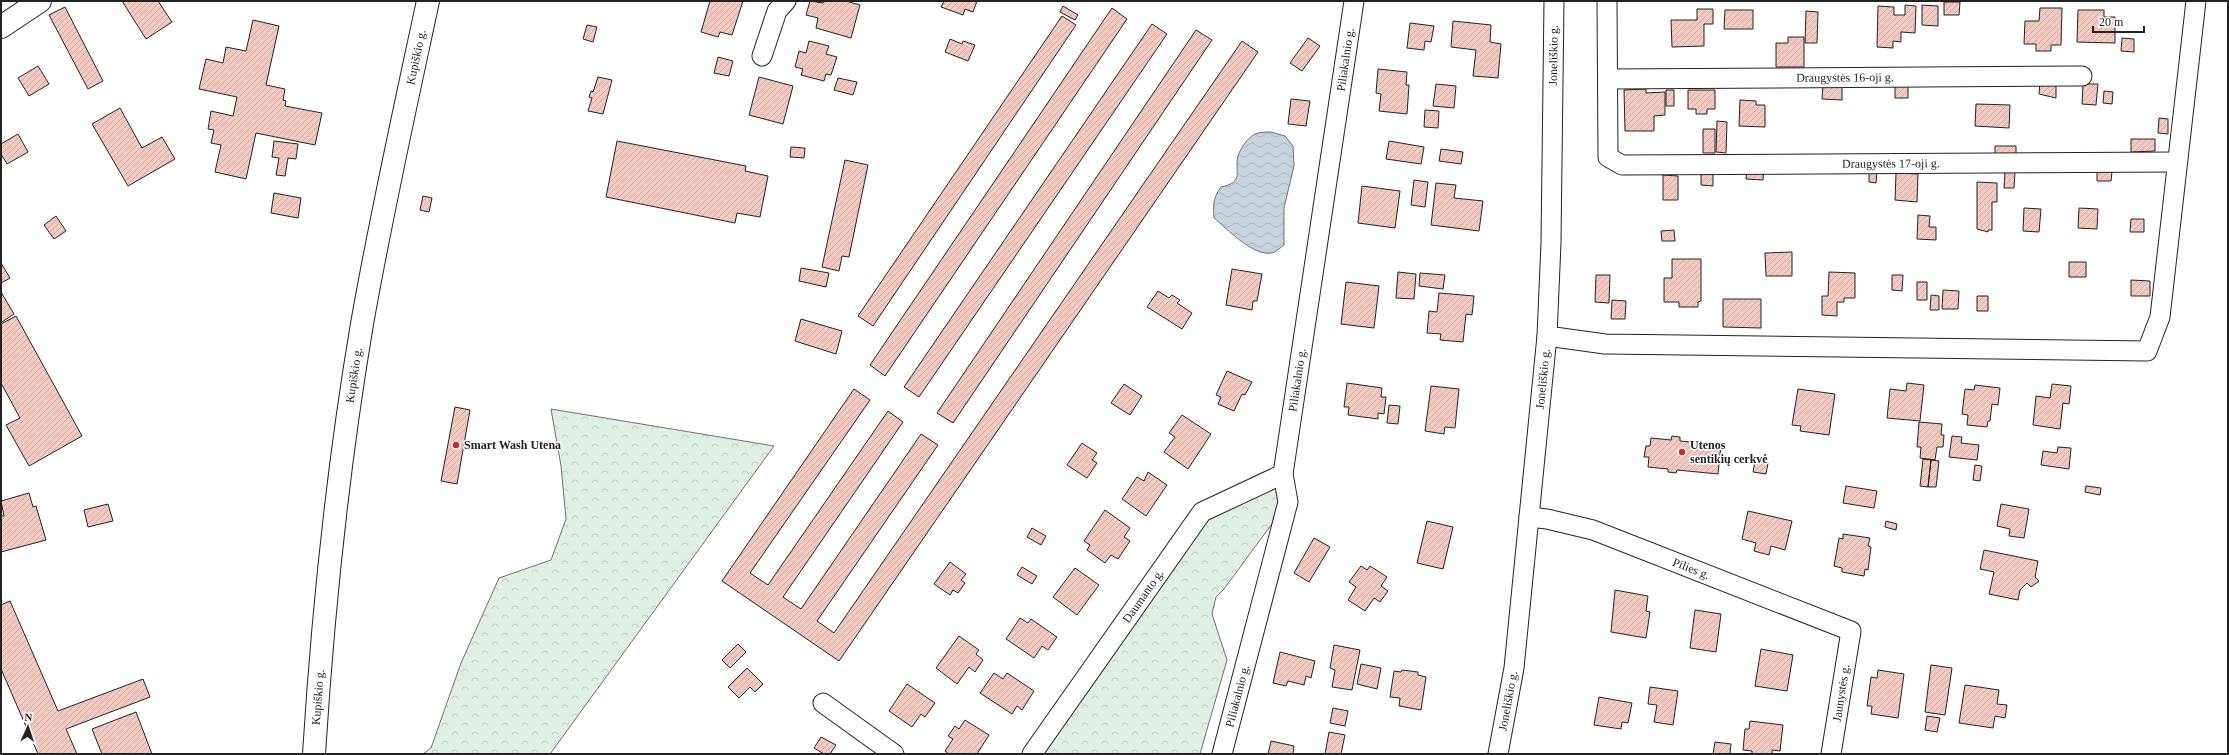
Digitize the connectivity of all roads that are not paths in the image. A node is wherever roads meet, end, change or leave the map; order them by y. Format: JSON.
{"nodes":[{"id":1,"x":40,"y":1,"type":"edge"},
{"id":2,"x":428,"y":1,"type":"edge"},
{"id":3,"x":786,"y":1,"type":"edge"},
{"id":4,"x":1354,"y":1,"type":"edge"},
{"id":5,"x":1554,"y":1,"type":"edge"},
{"id":6,"x":1607,"y":1,"type":"edge"},
{"id":7,"x":2196,"y":1,"type":"edge"},
{"id":8,"x":1,"y":27,"type":"edge"},
{"id":9,"x":762,"y":56,"type":"dead end"},
{"id":10,"x":2082,"y":76,"type":"dead end"},
{"id":11,"x":1608,"y":79,"type":"junction"},
{"id":12,"x":2176,"y":162,"type":"junction"},
{"id":13,"x":1546,"y":336,"type":"junction"},
{"id":14,"x":1283,"y":474,"type":"junction"},
{"id":15,"x":1529,"y":517,"type":"junction"},
{"id":16,"x":1851,"y":631,"type":"joint"},
{"id":17,"x":823,"y":703,"type":"dead end"},
{"id":18,"x":314,"y":754,"type":"edge"},
{"id":19,"x":894,"y":754,"type":"edge"},
{"id":20,"x":1032,"y":754,"type":"edge"},
{"id":21,"x":1222,"y":754,"type":"edge"},
{"id":22,"x":1498,"y":754,"type":"edge"},
{"id":23,"x":1831,"y":754,"type":"edge"}],
"edges":[{"from":1,"to":8,"type":"main road"},
{"from":2,"to":18,"type":"main road","name":"Kupiškio g."},
{"from":3,"to":9,"type":"street"},
{"from":4,"to":14,"type":"street","name":"Piliakalnio g."},
{"from":5,"to":13,"type":"street","name":"Joneliškio g."},
{"from":6,"to":11,"type":"street"},
{"from":7,"to":12,"type":"street"},
{"from":10,"to":11,"type":"street","name":"Draugystės 16-oji g."},
{"from":11,"to":12,"type":"street","name":"Draugystės 17-oji g."},
{"from":12,"to":13,"type":"street"},
{"from":13,"to":15,"type":"street","name":"Joneliškio g."},
{"from":14,"to":20,"type":"street","name":"Daumanto g."},
{"from":14,"to":21,"type":"street","name":"Piliakalnio g."},
{"from":15,"to":16,"type":"street","name":"Pilies g."},
{"from":15,"to":22,"type":"street","name":"Joneliškio g."},
{"from":16,"to":23,"type":"street","name":"Jaunystės g."},
{"from":17,"to":19,"type":"street"}]}
